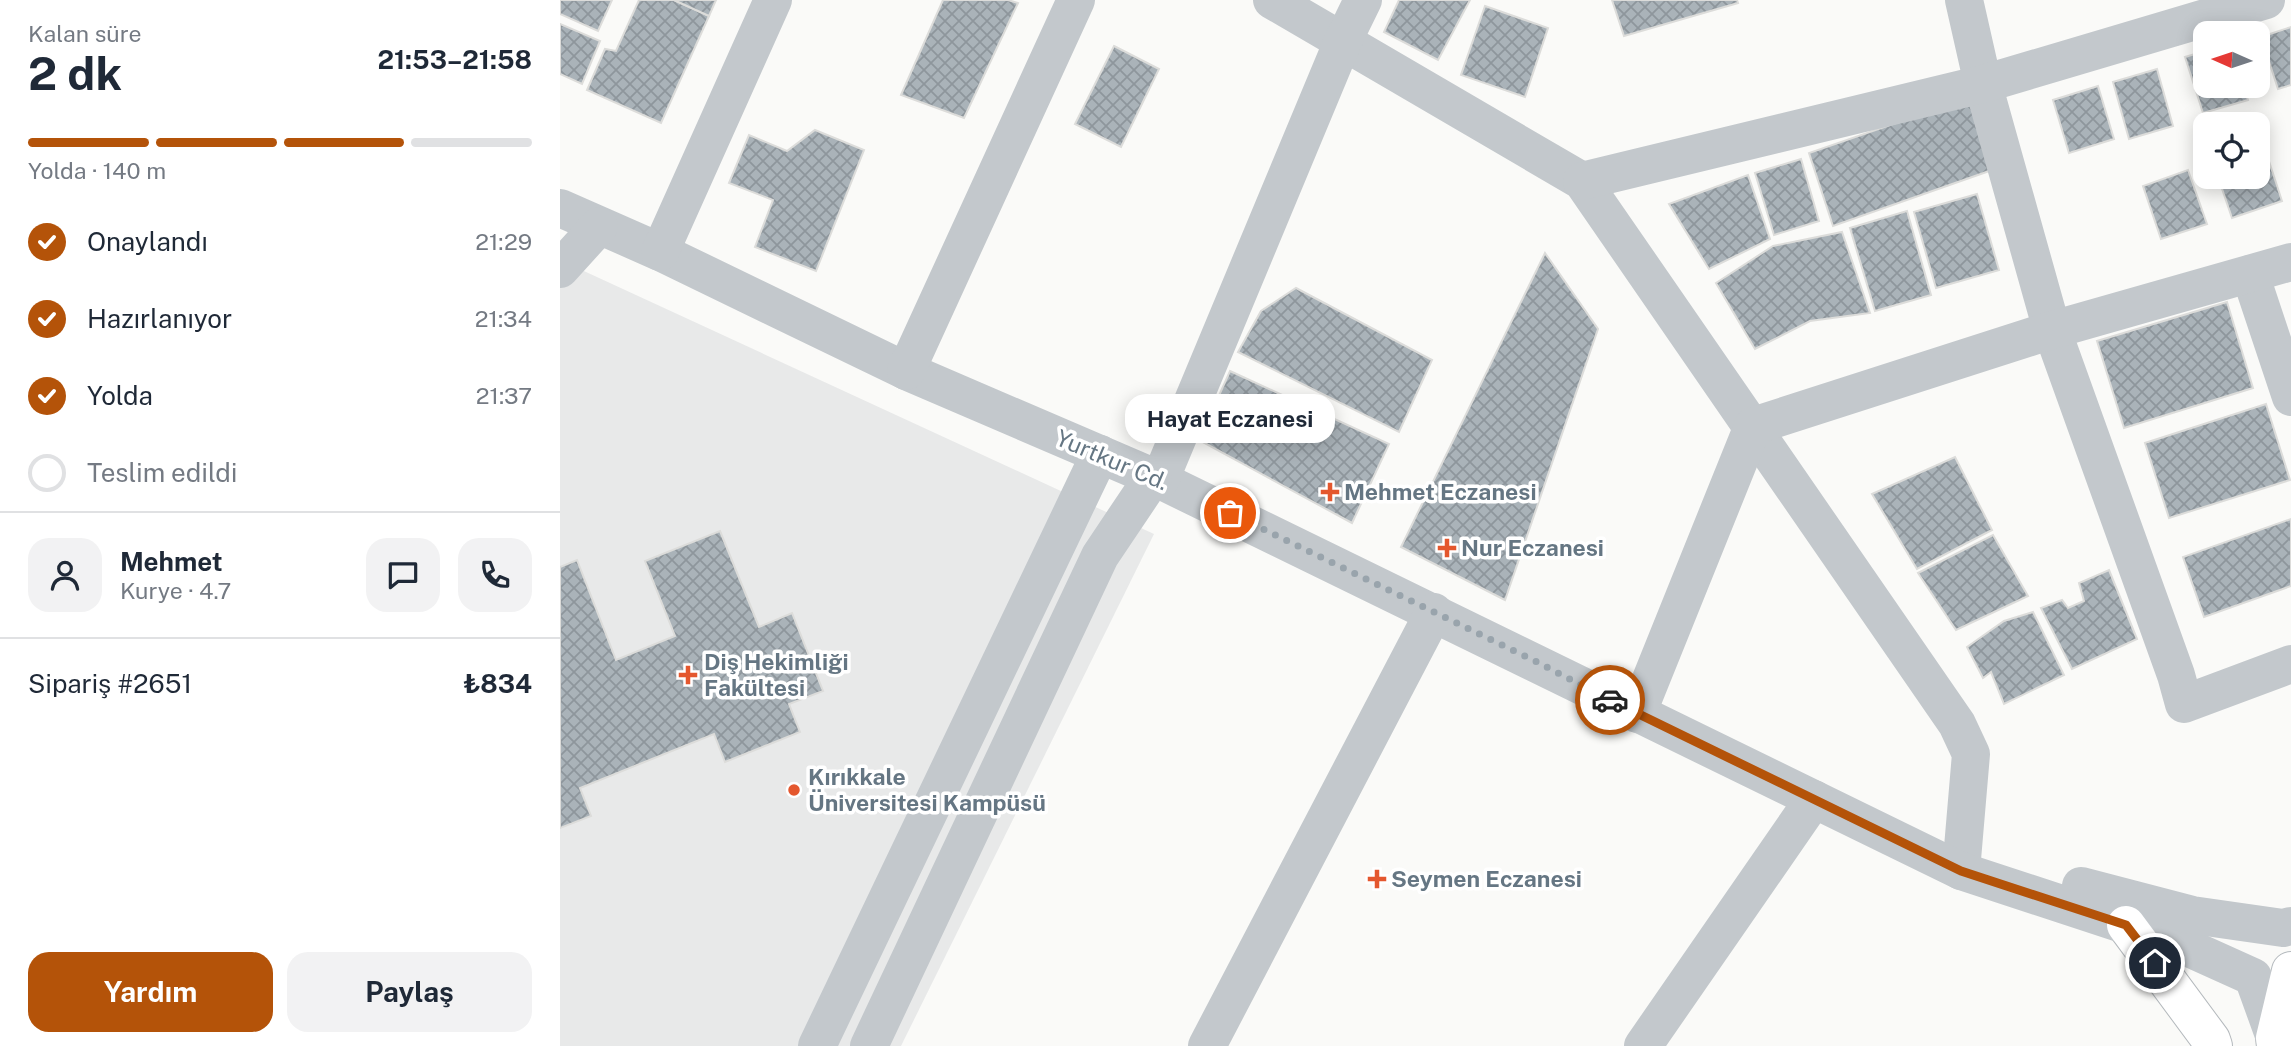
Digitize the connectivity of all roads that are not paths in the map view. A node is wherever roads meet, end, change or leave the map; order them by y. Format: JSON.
{"nodes":[{"id":1,"x":773,"y":0,"type":"edge"},
{"id":2,"x":1076,"y":0,"type":"edge"},
{"id":3,"x":1272,"y":0,"type":"edge"},
{"id":4,"x":1363,"y":0,"type":"edge"},
{"id":5,"x":1964,"y":0,"type":"edge"},
{"id":6,"x":2266,"y":0,"type":"edge"},
{"id":7,"x":1343,"y":41,"type":"junction"},
{"id":8,"x":1983,"y":84,"type":"junction"},
{"id":9,"x":1583,"y":181,"type":"junction"},
{"id":10,"x":560,"y":208,"type":"edge"},
{"id":11,"x":599,"y":226,"type":"junction"},
{"id":12,"x":660,"y":251,"type":"junction"},
{"id":13,"x":2291,"y":262,"type":"edge"},
{"id":14,"x":560,"y":269,"type":"edge"},
{"id":15,"x":2250,"y":274,"type":"junction"},
{"id":16,"x":2052,"y":330,"type":"junction"},
{"id":17,"x":906,"y":371,"type":"junction"},
{"id":18,"x":2291,"y":397,"type":"edge"},
{"id":19,"x":1753,"y":426,"type":"junction"},
{"id":20,"x":1100,"y":454,"type":"junction"},
{"id":21,"x":1157,"y":478,"type":"junction"},
{"id":22,"x":1434,"y":612,"type":"junction"},
{"id":23,"x":2291,"y":664,"type":"edge"},
{"id":24,"x":1637,"y":714,"type":"junction"},
{"id":25,"x":1814,"y":799,"type":"junction"},
{"id":26,"x":1961,"y":871,"type":"junction"},
{"id":27,"x":2126,"y":925,"type":"junction"},
{"id":28,"x":2291,"y":926,"type":"edge"},
{"id":29,"x":2291,"y":971,"type":"edge"},
{"id":30,"x":2275,"y":1042,"type":"edge"},
{"id":31,"x":876,"y":1044,"type":"edge"},
{"id":32,"x":817,"y":1046,"type":"edge"},
{"id":33,"x":1207,"y":1046,"type":"edge"},
{"id":34,"x":1643,"y":1046,"type":"edge"},
{"id":35,"x":2213,"y":1046,"type":"edge"}],
"edges":[{"from":1,"to":12,"type":"street"},
{"from":2,"to":17,"type":"street"},
{"from":3,"to":7,"type":"street"},
{"from":4,"to":7,"type":"street"},
{"from":5,"to":8,"type":"street"},
{"from":6,"to":8,"type":"street"},
{"from":7,"to":9,"type":"street"},
{"from":7,"to":21,"type":"street"},
{"from":8,"to":9,"type":"street"},
{"from":8,"to":16,"type":"street"},
{"from":9,"to":19,"type":"street"},
{"from":10,"to":11,"type":"street","name":"Yurtkur Cd."},
{"from":11,"to":12,"type":"street","name":"Yurtkur Cd."},
{"from":11,"to":14,"type":"street"},
{"from":12,"to":17,"type":"street","name":"Yurtkur Cd."},
{"from":13,"to":15,"type":"street"},
{"from":15,"to":16,"type":"street"},
{"from":15,"to":18,"type":"street"},
{"from":16,"to":19,"type":"street"},
{"from":16,"to":23,"type":"street"},
{"from":17,"to":20,"type":"street","name":"Yurtkur Cd."},
{"from":19,"to":24,"type":"street"},
{"from":19,"to":26,"type":"street"},
{"from":20,"to":21,"type":"street","name":"Yurtkur Cd."},
{"from":20,"to":32,"type":"street"},
{"from":21,"to":22,"type":"street","name":"Yurtkur Cd."},
{"from":21,"to":31,"type":"street"},
{"from":22,"to":24,"type":"street","name":"Yurtkur Cd."},
{"from":22,"to":33,"type":"street"},
{"from":24,"to":25,"type":"street","name":"Yurtkur Cd."},
{"from":25,"to":26,"type":"street","name":"Yurtkur Cd."},
{"from":25,"to":34,"type":"street"},
{"from":26,"to":27,"type":"street"},
{"from":26,"to":28,"type":"street"},
{"from":27,"to":30,"type":"street"},
{"from":27,"to":35,"type":"main road"},
{"from":29,"to":30,"type":"main road"}]}
